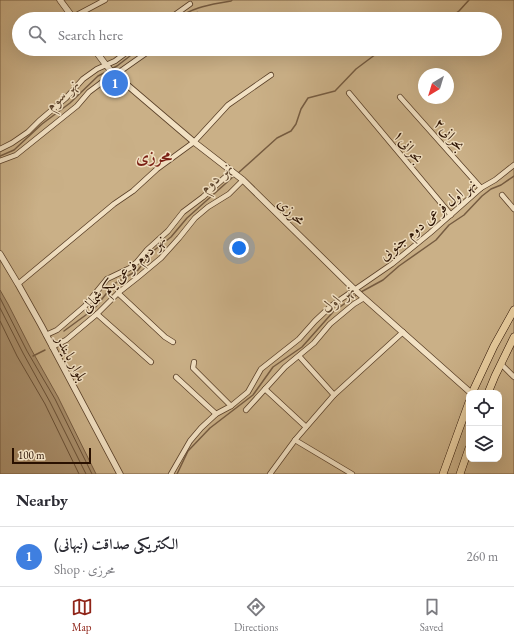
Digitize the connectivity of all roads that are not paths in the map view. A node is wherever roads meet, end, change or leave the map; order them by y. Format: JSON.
{"nodes":[{"id":1,"x":60,"y":0,"type":"edge"},
{"id":2,"x":105,"y":0,"type":"edge"},
{"id":3,"x":190,"y":4,"type":"dead end"},
{"id":4,"x":69,"y":12,"type":"edge"},
{"id":5,"x":84,"y":12,"type":"edge"},
{"id":6,"x":179,"y":12,"type":"edge"},
{"id":7,"x":99,"y":56,"type":"edge"},
{"id":8,"x":122,"y":56,"type":"edge"},
{"id":9,"x":138,"y":56,"type":"edge"},
{"id":10,"x":110,"y":70,"type":"junction"},
{"id":11,"x":271,"y":75,"type":"dead end"},
{"id":12,"x":349,"y":93,"type":"dead end"},
{"id":13,"x":400,"y":97,"type":"dead end"},
{"id":14,"x":194,"y":142,"type":"junction"},
{"id":15,"x":0,"y":149,"type":"edge"},
{"id":16,"x":0,"y":162,"type":"edge"},
{"id":17,"x":514,"y":165,"type":"edge"},
{"id":18,"x":233,"y":172,"type":"junction"},
{"id":19,"x":241,"y":178,"type":"junction"},
{"id":20,"x":481,"y":188,"type":"junction"},
{"id":21,"x":502,"y":195,"type":"dead end"},
{"id":22,"x":514,"y":209,"type":"edge"},
{"id":23,"x":451,"y":215,"type":"junction"},
{"id":24,"x":0,"y":254,"type":"edge"},
{"id":25,"x":18,"y":284,"type":"junction"},
{"id":26,"x":118,"y":293,"type":"junction"},
{"id":27,"x":359,"y":294,"type":"junction"},
{"id":28,"x":514,"y":310,"type":"edge"},
{"id":29,"x":97,"y":314,"type":"junction"},
{"id":30,"x":403,"y":332,"type":"junction"},
{"id":31,"x":46,"y":335,"type":"junction"},
{"id":32,"x":514,"y":337,"type":"edge"},
{"id":33,"x":173,"y":342,"type":"dead end"},
{"id":34,"x":52,"y":347,"type":"junction"},
{"id":35,"x":299,"y":356,"type":"junction"},
{"id":36,"x":150,"y":362,"type":"dead end"},
{"id":37,"x":194,"y":362,"type":"dead end"},
{"id":38,"x":501,"y":364,"type":"junction"},
{"id":39,"x":176,"y":377,"type":"dead end"},
{"id":40,"x":514,"y":377,"type":"edge"},
{"id":41,"x":265,"y":389,"type":"junction"},
{"id":42,"x":469,"y":390,"type":"edge"},
{"id":43,"x":473,"y":390,"type":"edge"},
{"id":44,"x":489,"y":390,"type":"edge"},
{"id":45,"x":334,"y":395,"type":"junction"},
{"id":46,"x":231,"y":406,"type":"junction"},
{"id":47,"x":246,"y":410,"type":"dead end"},
{"id":48,"x":466,"y":410,"type":"edge"},
{"id":49,"x":216,"y":414,"type":"junction"},
{"id":50,"x":306,"y":428,"type":"junction"},
{"id":51,"x":295,"y":440,"type":"junction"},
{"id":52,"x":466,"y":457,"type":"edge"},
{"id":53,"x":120,"y":474,"type":"edge"},
{"id":54,"x":171,"y":474,"type":"edge"},
{"id":55,"x":270,"y":474,"type":"edge"},
{"id":56,"x":352,"y":474,"type":"edge"},
{"id":57,"x":443,"y":474,"type":"edge"},
{"id":58,"x":460,"y":474,"type":"edge"}],
"edges":[{"from":1,"to":4,"type":"street"},
{"from":2,"to":5,"type":"street"},
{"from":3,"to":6,"type":"street"},
{"from":7,"to":10,"type":"street","name":"محرزی"},
{"from":8,"to":10,"type":"street"},
{"from":9,"to":10,"type":"street"},
{"from":10,"to":14,"type":"street","name":"محرزی"},
{"from":10,"to":15,"type":"street"},
{"from":10,"to":16,"type":"street"},
{"from":11,"to":14,"type":"street"},
{"from":12,"to":23,"type":"street","name":"بحرانی۱"},
{"from":13,"to":20,"type":"street","name":"بحرانی۲"},
{"from":14,"to":18,"type":"street","name":"محرزی"},
{"from":14,"to":25,"type":"street"},
{"from":17,"to":20,"type":"street","name":"نهر اول فرعی دوم جنوبی"},
{"from":18,"to":19,"type":"street","name":"محرزی"},
{"from":18,"to":31,"type":"street"},
{"from":19,"to":26,"type":"street","name":"نهر دوم فرعی یکم شمالی"},
{"from":19,"to":27,"type":"street","name":"محرزی"},
{"from":20,"to":23,"type":"street","name":"نهر اول فرعی دوم جنوبی"},
{"from":21,"to":22,"type":"street"},
{"from":23,"to":27,"type":"street","name":"نهر اول فرعی دوم جنوبی"},
{"from":24,"to":25,"type":"street","name":"بلوار بایندر"},
{"from":25,"to":31,"type":"street","name":"بلوار بایندر"},
{"from":26,"to":29,"type":"street","name":"نهر دوم فرعی یکم شمالی"},
{"from":26,"to":33,"type":"street"},
{"from":27,"to":30,"type":"street","name":"محرزی"},
{"from":27,"to":35,"type":"street"},
{"from":27,"to":46,"type":"street"},
{"from":28,"to":43,"type":"main road"},
{"from":29,"to":34,"type":"street","name":"نهر دوم فرعی یکم شمالی"},
{"from":29,"to":36,"type":"street"},
{"from":30,"to":42,"type":"street","name":"محرزی"},
{"from":30,"to":45,"type":"street"},
{"from":31,"to":34,"type":"street","name":"بلوار بایندر"},
{"from":32,"to":38,"type":"main road"},
{"from":34,"to":53,"type":"street","name":"بلوار بایندر"},
{"from":35,"to":41,"type":"street"},
{"from":35,"to":45,"type":"street"},
{"from":37,"to":46,"type":"street"},
{"from":38,"to":40,"type":"street"},
{"from":38,"to":44,"type":"main road"},
{"from":39,"to":49,"type":"street"},
{"from":41,"to":47,"type":"street"},
{"from":41,"to":50,"type":"street"},
{"from":45,"to":50,"type":"street"},
{"from":46,"to":49,"type":"street"},
{"from":48,"to":57,"type":"main road"},
{"from":49,"to":54,"type":"street"},
{"from":50,"to":51,"type":"street"},
{"from":51,"to":55,"type":"street"},
{"from":51,"to":56,"type":"street"},
{"from":52,"to":58,"type":"main road"}]}
